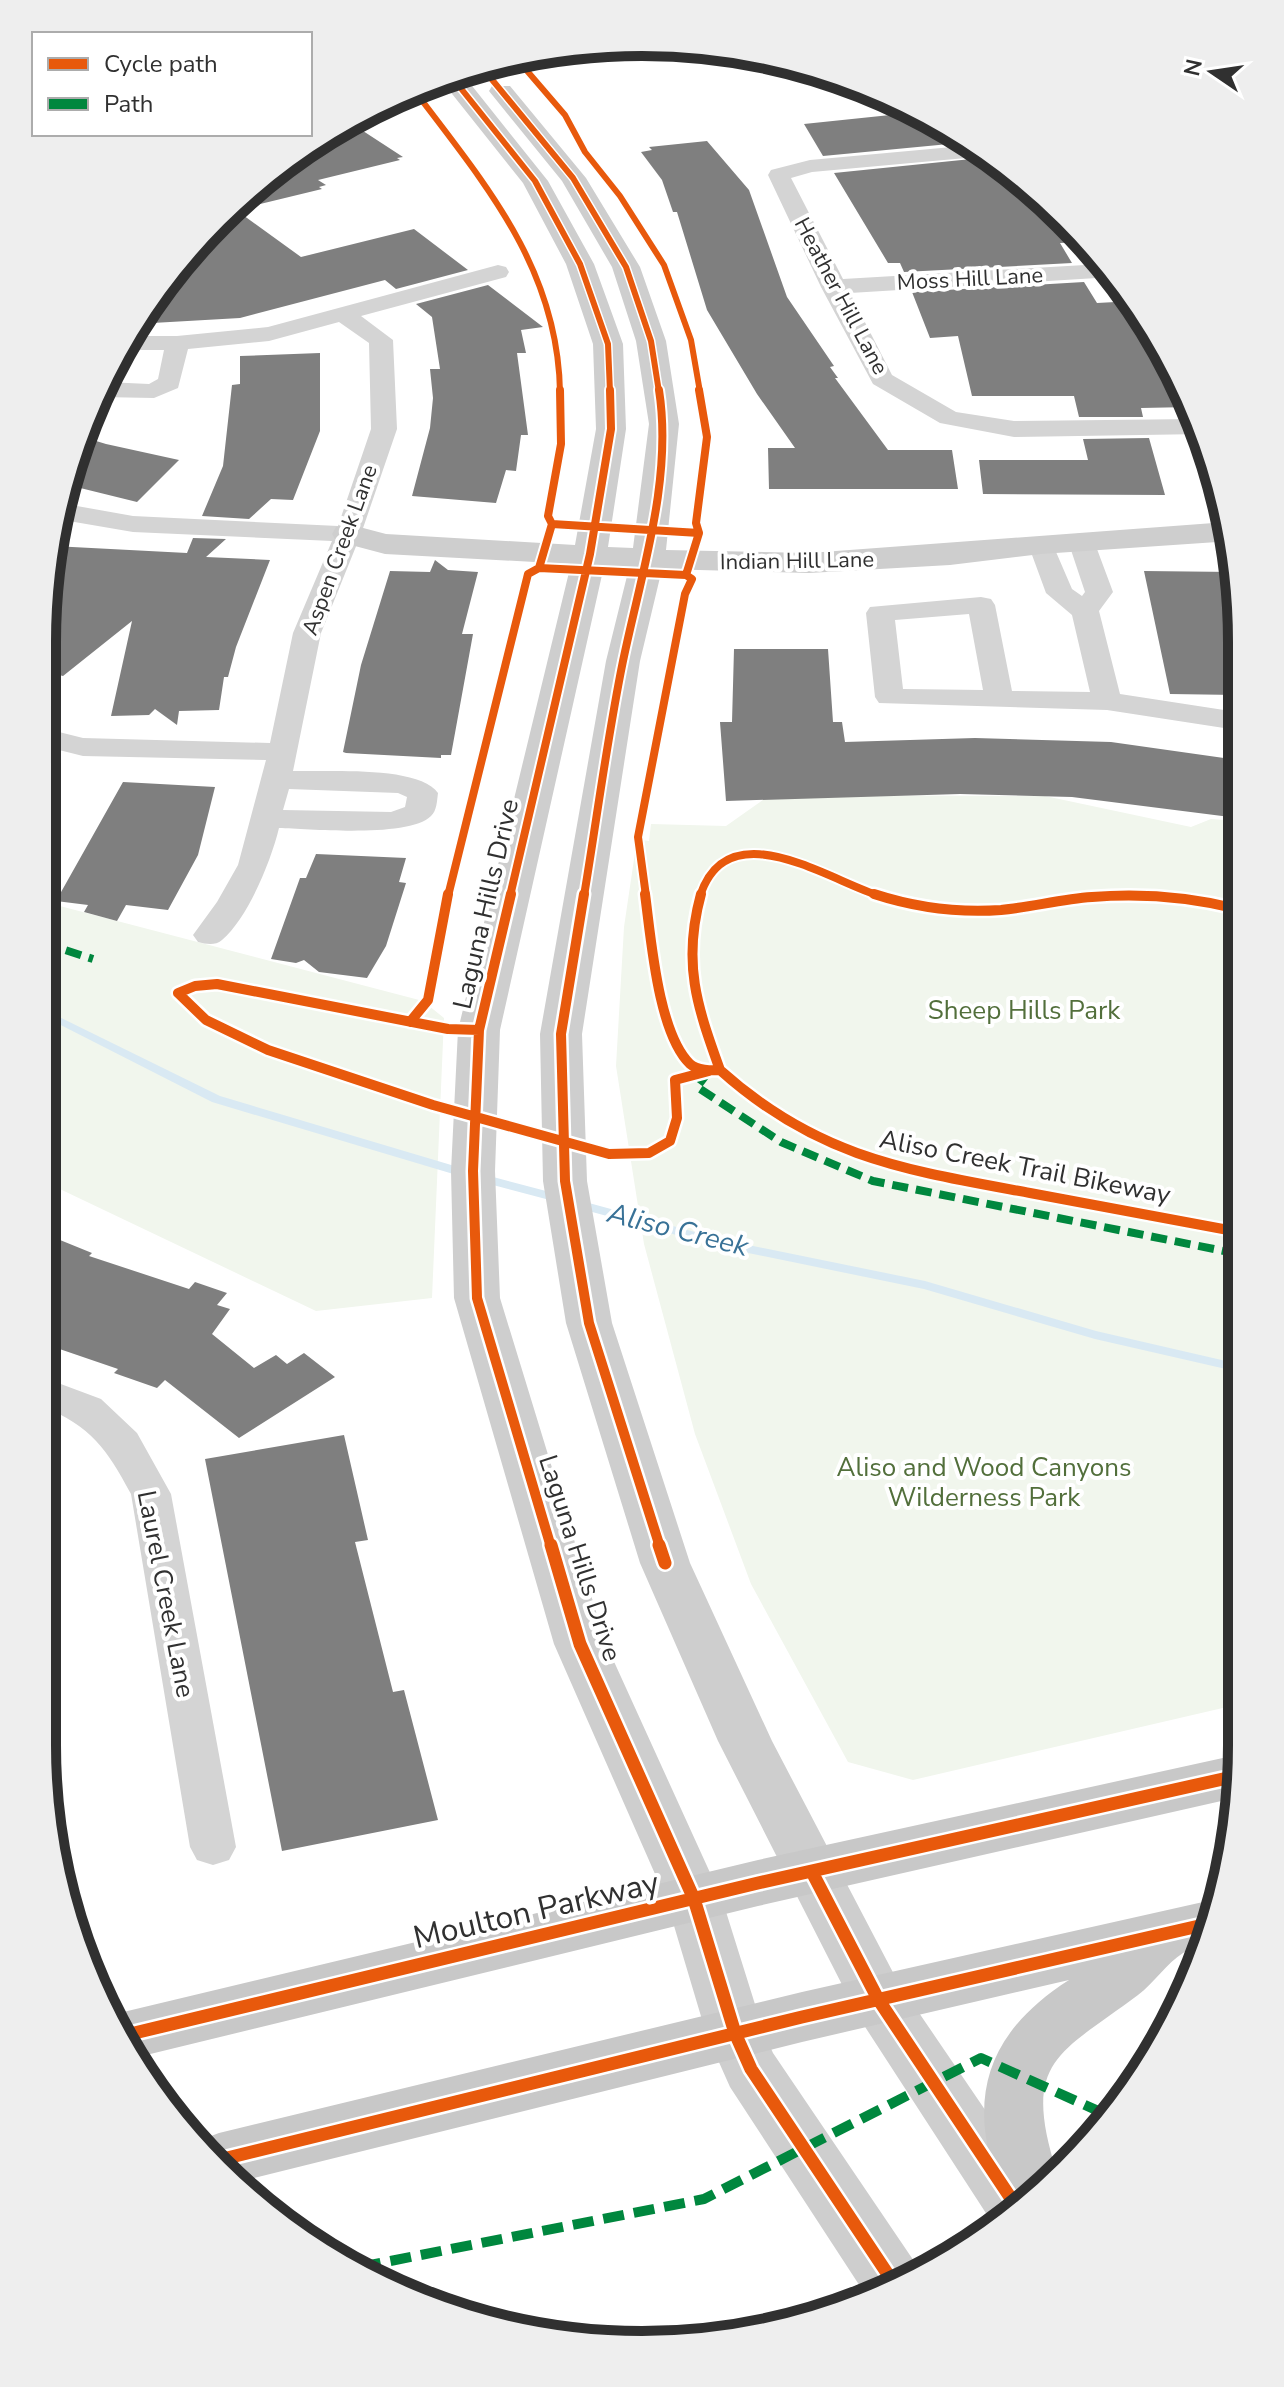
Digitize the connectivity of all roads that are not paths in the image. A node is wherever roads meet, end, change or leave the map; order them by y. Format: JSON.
{"nodes":[{"id":1,"x":489,"y":76,"type":"edge"},
{"id":2,"x":459,"y":86,"type":"edge"},
{"id":3,"x":964,"y":153,"type":"edge"},
{"id":4,"x":498,"y":272,"type":"dead end"},
{"id":5,"x":1096,"y":272,"type":"edge"},
{"id":6,"x":833,"y":287,"type":"junction"},
{"id":7,"x":342,"y":314,"type":"junction"},
{"id":8,"x":139,"y":343,"type":"edge"},
{"id":9,"x":177,"y":343,"type":"junction"},
{"id":10,"x":113,"y":391,"type":"edge"},
{"id":11,"x":1187,"y":427,"type":"edge"},
{"id":12,"x":71,"y":513,"type":"edge"},
{"id":13,"x":1218,"y":533,"type":"edge"},
{"id":14,"x":348,"y":534,"type":"junction"},
{"id":15,"x":1081,"y":541,"type":"junction"},
{"id":16,"x":1041,"y":544,"type":"junction"},
{"id":17,"x":592,"y":545,"type":"junction"},
{"id":18,"x":649,"y":549,"type":"junction"},
{"id":19,"x":1085,"y":611,"type":"junction"},
{"id":20,"x":999,"y":700,"type":"junction"},
{"id":21,"x":1107,"y":701,"type":"junction"},
{"id":22,"x":1228,"y":720,"type":"edge"},
{"id":23,"x":56,"y":740,"type":"edge"},
{"id":24,"x":280,"y":765,"type":"junction"},
{"id":25,"x":266,"y":819,"type":"junction"},
{"id":26,"x":209,"y":935,"type":"dead end"},
{"id":27,"x":56,"y":1396,"type":"edge"},
{"id":28,"x":1227,"y":1778,"type":"edge"},
{"id":29,"x":213,"y":1847,"type":"dead end"},
{"id":30,"x":812,"y":1872,"type":"junction"},
{"id":31,"x":694,"y":1899,"type":"junction"},
{"id":32,"x":1190,"y":1929,"type":"edge"},
{"id":33,"x":878,"y":1999,"type":"junction"},
{"id":34,"x":132,"y":2033,"type":"edge"},
{"id":35,"x":735,"y":2033,"type":"junction"},
{"id":36,"x":227,"y":2158,"type":"edge"},
{"id":37,"x":1030,"y":2184,"type":"edge"},
{"id":38,"x":1012,"y":2200,"type":"edge"},
{"id":39,"x":889,"y":2276,"type":"edge"}],
"edges":[{"from":1,"to":18,"type":"main road"},
{"from":2,"to":17,"type":"main road","name":"Laguna Hills Drive"},
{"from":3,"to":6,"type":"street","name":"Heather Hill Lane"},
{"from":4,"to":7,"type":"street"},
{"from":5,"to":6,"type":"street","name":"Moss Hill Lane"},
{"from":6,"to":11,"type":"street","name":"Heather Hill Lane"},
{"from":7,"to":9,"type":"street"},
{"from":7,"to":14,"type":"street","name":"Aspen Creek Lane"},
{"from":8,"to":9,"type":"street"},
{"from":9,"to":10,"type":"street"},
{"from":12,"to":14,"type":"street","name":"Indian Hill Lane"},
{"from":13,"to":15,"type":"main road","name":"Indian Hill Lane"},
{"from":14,"to":17,"type":"main road","name":"Indian Hill Lane"},
{"from":14,"to":24,"type":"street","name":"Aspen Creek Lane"},
{"from":15,"to":16,"type":"main road","name":"Indian Hill Lane"},
{"from":15,"to":19,"type":"street"},
{"from":16,"to":18,"type":"main road","name":"Indian Hill Lane"},
{"from":16,"to":19,"type":"street"},
{"from":17,"to":18,"type":"main road","name":"Indian Hill Lane"},
{"from":17,"to":31,"type":"main road","name":"Laguna Hills Drive"},
{"from":18,"to":30,"type":"main road"},
{"from":19,"to":21,"type":"street"},
{"from":20,"to":20,"type":"street"},
{"from":20,"to":21,"type":"street"},
{"from":21,"to":22,"type":"street"},
{"from":23,"to":24,"type":"street"},
{"from":24,"to":25,"type":"street","name":"Aspen Creek Lane"},
{"from":24,"to":25,"type":"street"},
{"from":25,"to":26,"type":"street","name":"Aspen Creek Lane"},
{"from":27,"to":29,"type":"street","name":"Laurel Creek Lane"},
{"from":28,"to":30,"type":"main road","name":"Moulton Parkway"},
{"from":30,"to":31,"type":"main road","name":"Moulton Parkway"},
{"from":30,"to":33,"type":"main road"},
{"from":31,"to":34,"type":"main road","name":"Moulton Parkway"},
{"from":31,"to":35,"type":"main road","name":"Laguna Hills Drive"},
{"from":32,"to":33,"type":"main road"},
{"from":32,"to":37,"type":"main road"},
{"from":33,"to":35,"type":"main road"},
{"from":33,"to":38,"type":"main road"},
{"from":35,"to":36,"type":"main road"},
{"from":35,"to":39,"type":"main road","name":"Laguna Hills Drive"}]}
